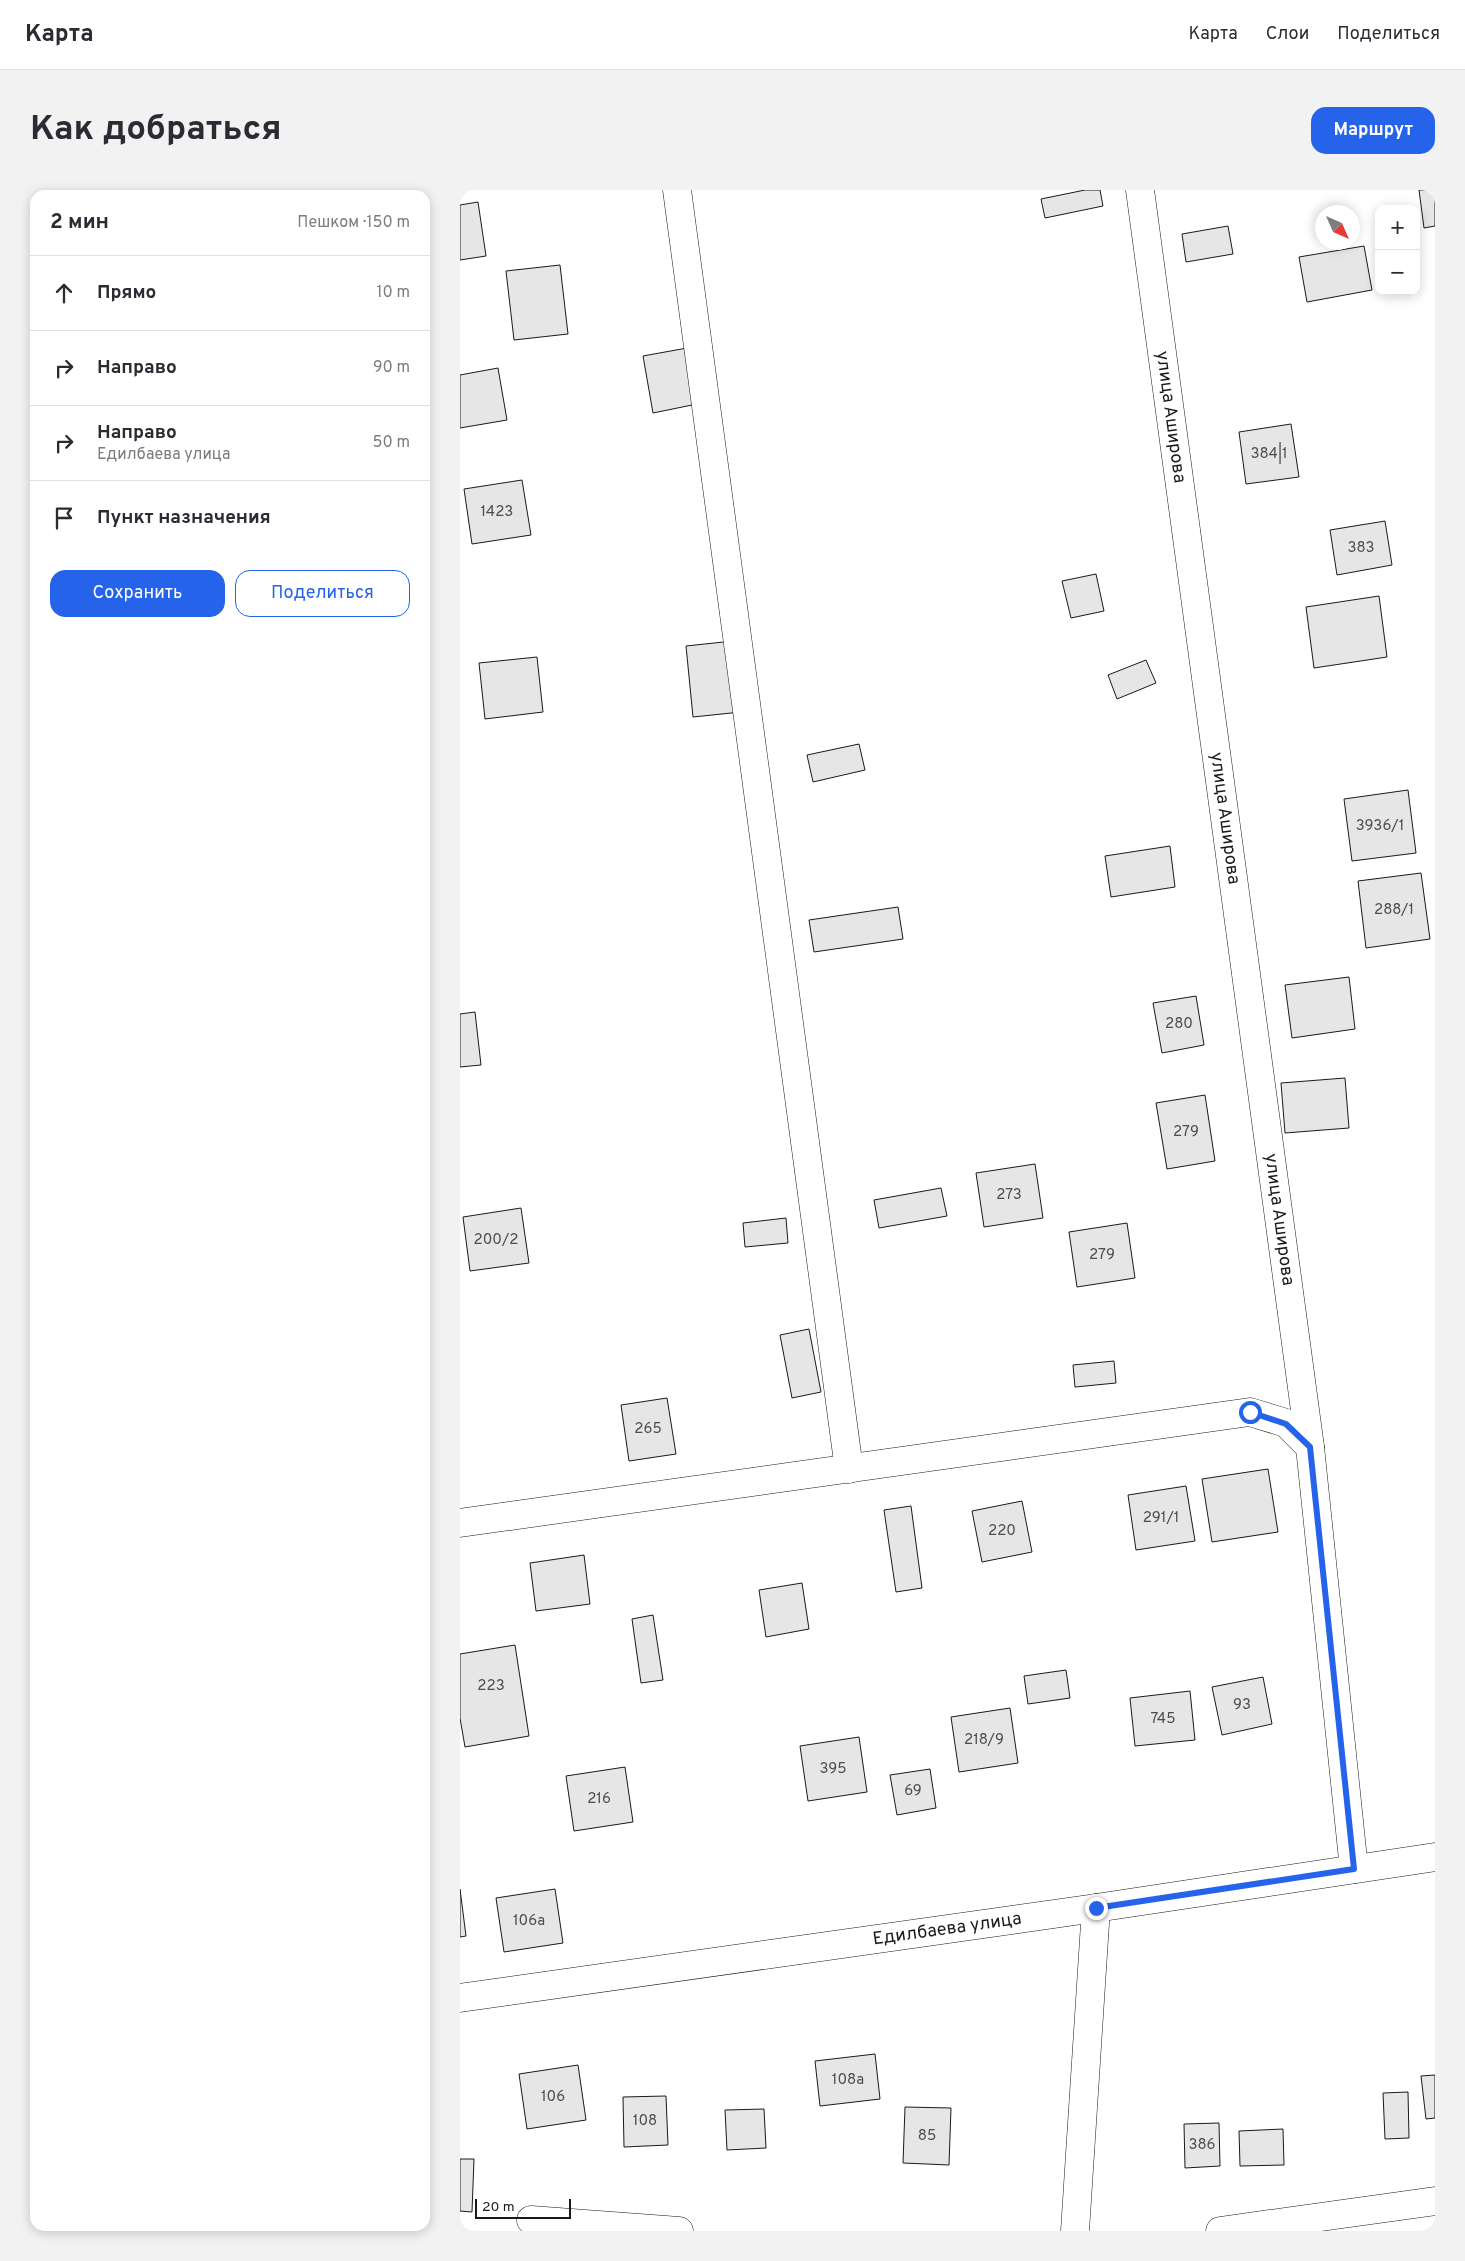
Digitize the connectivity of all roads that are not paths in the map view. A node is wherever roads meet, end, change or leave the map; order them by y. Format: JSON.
{"nodes":[{"id":1,"x":677,"y":190,"type":"edge"},
{"id":2,"x":1140,"y":190,"type":"edge"},
{"id":3,"x":1310,"y":1447,"type":"junction"},
{"id":4,"x":849,"y":1469,"type":"junction"},
{"id":5,"x":460,"y":1523,"type":"edge"},
{"id":6,"x":1435,"y":1857,"type":"edge"},
{"id":7,"x":1354,"y":1869,"type":"junction"},
{"id":8,"x":1096,"y":1908,"type":"junction"},
{"id":9,"x":460,"y":1998,"type":"edge"},
{"id":10,"x":1435,"y":2201,"type":"edge"},
{"id":11,"x":531,"y":2220,"type":"dead end"},
{"id":12,"x":679,"y":2231,"type":"edge"},
{"id":13,"x":1075,"y":2231,"type":"edge"},
{"id":14,"x":1220,"y":2231,"type":"edge"}],
"edges":[{"from":1,"to":4,"type":"street"},
{"from":2,"to":3,"type":"street","name":"улица Аширова"},
{"from":3,"to":4,"type":"street"},
{"from":3,"to":7,"type":"street","name":"улица Аширова"},
{"from":4,"to":5,"type":"street"},
{"from":6,"to":7,"type":"street","name":"Едилбаева улица"},
{"from":7,"to":8,"type":"street","name":"Едилбаева улица"},
{"from":8,"to":9,"type":"street","name":"Едилбаева улица"},
{"from":8,"to":13,"type":"street"},
{"from":10,"to":14,"type":"street"},
{"from":11,"to":12,"type":"street"}]}
